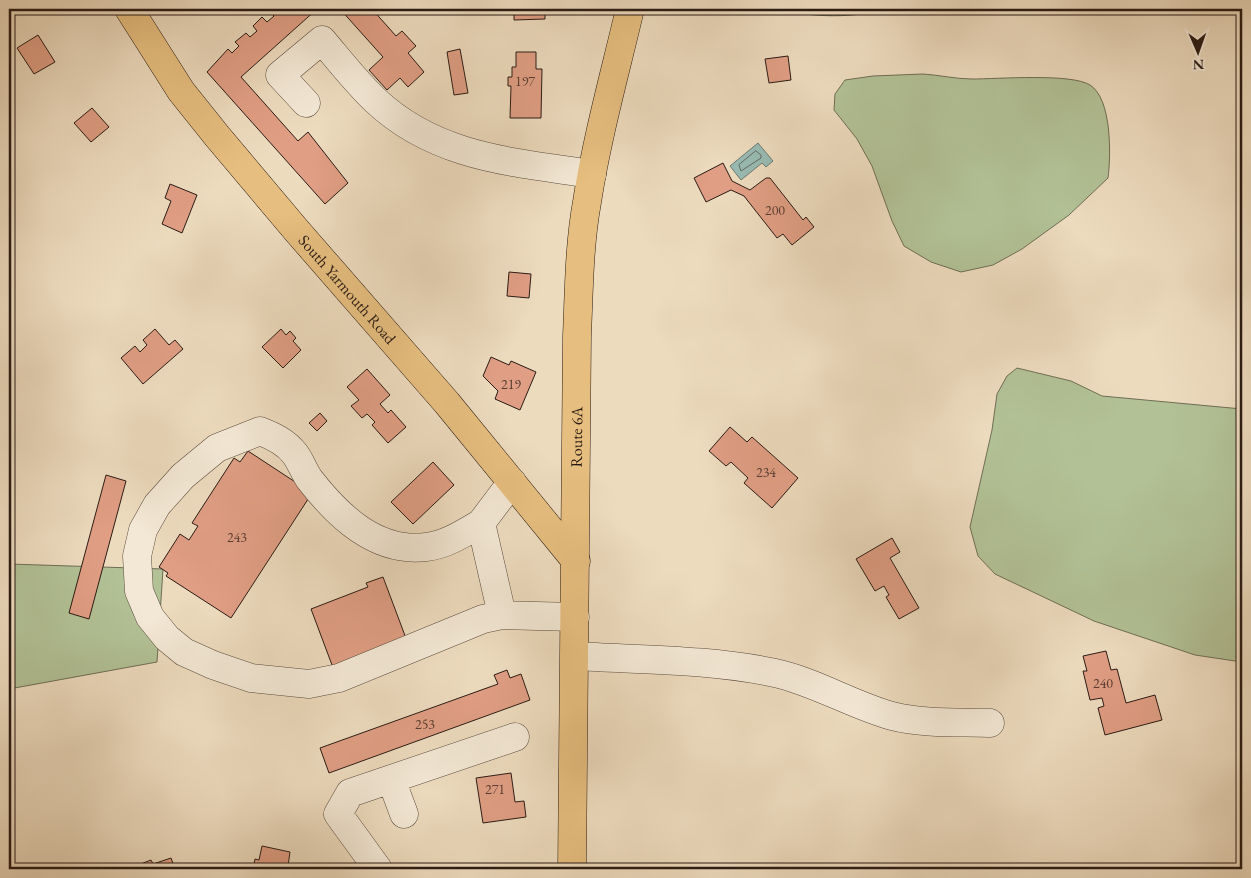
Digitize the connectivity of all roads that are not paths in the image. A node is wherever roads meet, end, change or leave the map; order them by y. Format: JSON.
{"nodes":[{"id":1,"x":129,"y":9,"type":"edge"},
{"id":2,"x":630,"y":9,"type":"edge"},
{"id":3,"x":306,"y":103,"type":"dead end"},
{"id":4,"x":592,"y":174,"type":"junction"},
{"id":5,"x":512,"y":482,"type":"junction"},
{"id":6,"x":481,"y":523,"type":"junction"},
{"id":7,"x":576,"y":561,"type":"junction"},
{"id":8,"x":502,"y":616,"type":"junction"},
{"id":9,"x":576,"y":617,"type":"junction"},
{"id":10,"x":575,"y":656,"type":"junction"},
{"id":11,"x":990,"y":723,"type":"dead end"},
{"id":12,"x":516,"y":737,"type":"dead end"},
{"id":13,"x":391,"y":779,"type":"junction"},
{"id":14,"x":404,"y":814,"type":"dead end"},
{"id":15,"x":378,"y":869,"type":"edge"},
{"id":16,"x":572,"y":869,"type":"edge"}],
"edges":[{"from":1,"to":5,"type":"main road","name":"South Yarmouth Road"},
{"from":2,"to":4,"type":"main road","name":"Route 6A"},
{"from":3,"to":4,"type":"lane"},
{"from":4,"to":7,"type":"main road","name":"Route 6A"},
{"from":5,"to":6,"type":"lane"},
{"from":5,"to":7,"type":"main road","name":"South Yarmouth Road"},
{"from":6,"to":8,"type":"lane"},
{"from":6,"to":8,"type":"lane"},
{"from":7,"to":9,"type":"main road","name":"Route 6A"},
{"from":8,"to":9,"type":"lane"},
{"from":9,"to":10,"type":"main road","name":"Route 6A"},
{"from":10,"to":11,"type":"lane"},
{"from":10,"to":16,"type":"main road","name":"Route 6A"},
{"from":12,"to":13,"type":"lane"},
{"from":13,"to":14,"type":"lane"},
{"from":13,"to":15,"type":"lane"}]}
